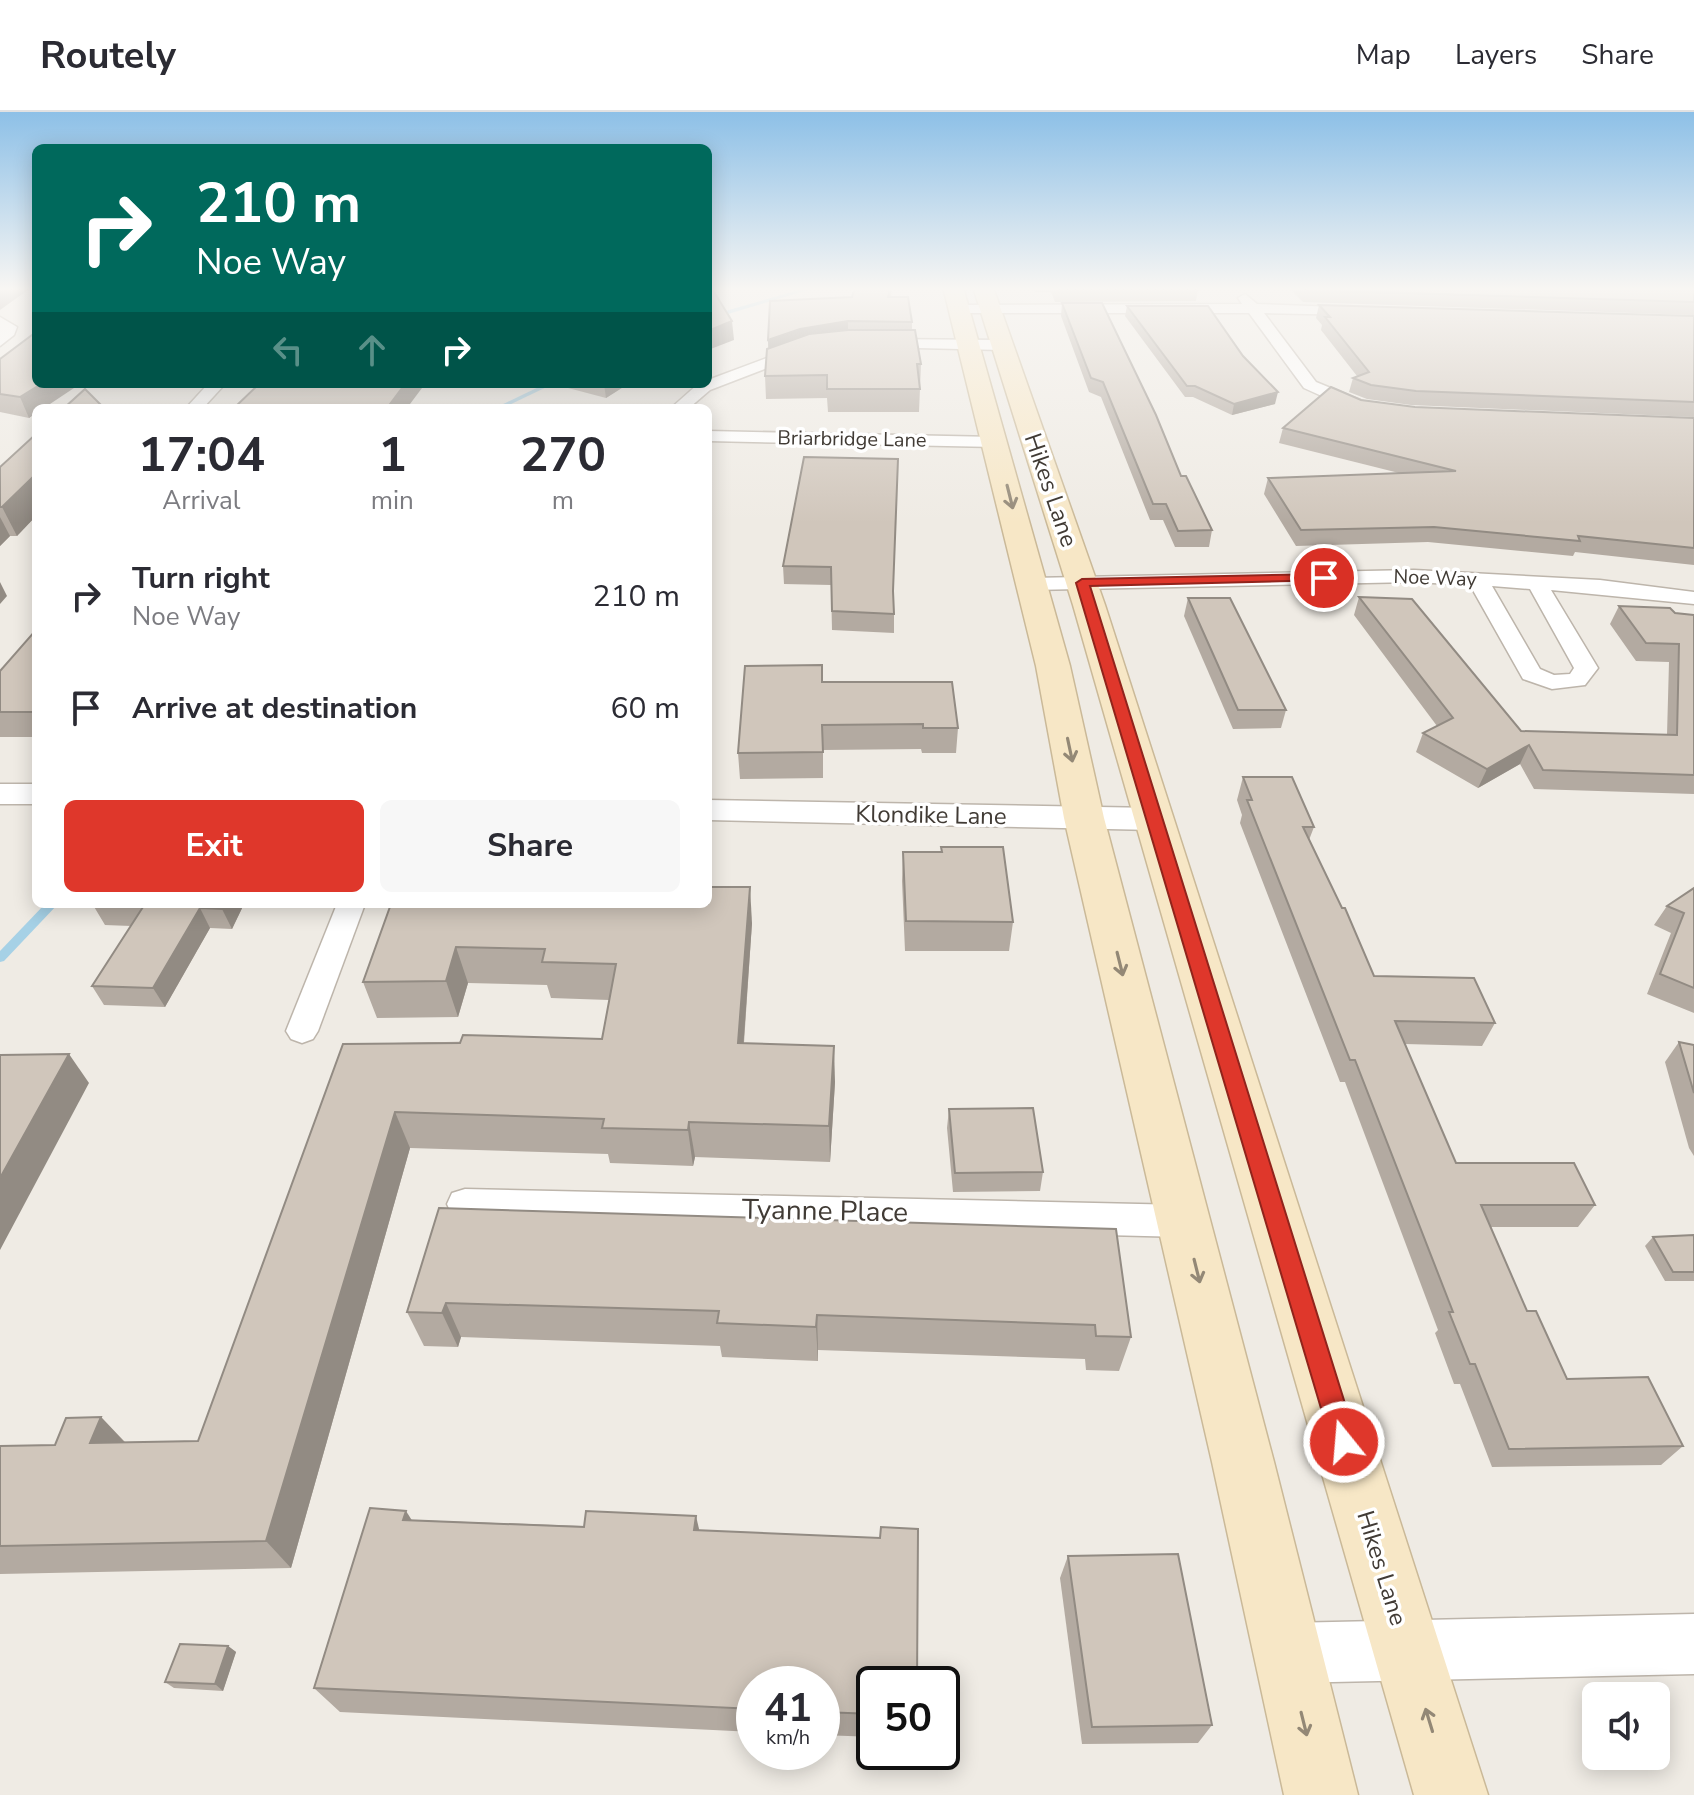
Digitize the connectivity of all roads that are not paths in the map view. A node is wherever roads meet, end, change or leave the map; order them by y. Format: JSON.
{"nodes":[{"id":1,"x":757,"y":366,"type":"edge"},
{"id":2,"x":972,"y":366,"type":"edge"},
{"id":3,"x":1009,"y":366,"type":"edge"},
{"id":4,"x":1296,"y":366,"type":"edge"},
{"id":5,"x":712,"y":384,"type":"edge"},
{"id":6,"x":213,"y":388,"type":"edge"},
{"id":7,"x":703,"y":388,"type":"edge"},
{"id":8,"x":198,"y":404,"type":"edge"},
{"id":9,"x":683,"y":404,"type":"edge"},
{"id":10,"x":1373,"y":409,"type":"edge"},
{"id":11,"x":712,"y":436,"type":"edge"},
{"id":12,"x":996,"y":442,"type":"junction"},
{"id":13,"x":1478,"y":580,"type":"junction"},
{"id":14,"x":1082,"y":583,"type":"junction"},
{"id":15,"x":1537,"y":583,"type":"junction"},
{"id":16,"x":1032,"y":584,"type":"junction"},
{"id":17,"x":1694,"y":598,"type":"edge"},
{"id":18,"x":0,"y":794,"type":"edge"},
{"id":19,"x":32,"y":794,"type":"edge"},
{"id":20,"x":712,"y":810,"type":"edge"},
{"id":21,"x":1084,"y":818,"type":"junction"},
{"id":22,"x":1154,"y":819,"type":"junction"},
{"id":23,"x":349,"y":908,"type":"edge"},
{"id":24,"x":302,"y":1031,"type":"dead end"},
{"id":25,"x":465,"y":1204,"type":"dead end"},
{"id":26,"x":1184,"y":1221,"type":"junction"},
{"id":27,"x":1694,"y":1644,"type":"edge"},
{"id":28,"x":1407,"y":1650,"type":"junction"},
{"id":29,"x":1287,"y":1653,"type":"junction"},
{"id":30,"x":1321,"y":1795,"type":"edge"},
{"id":31,"x":1451,"y":1795,"type":"edge"}],
"edges":[{"from":1,"to":5,"type":"street"},
{"from":2,"to":12,"type":"main road","name":"Hikes Lane"},
{"from":3,"to":14,"type":"main road","name":"Hikes Lane"},
{"from":4,"to":10,"type":"street"},
{"from":6,"to":8,"type":"street"},
{"from":7,"to":9,"type":"street"},
{"from":11,"to":12,"type":"street","name":"Briarbridge Lane"},
{"from":12,"to":16,"type":"main road","name":"Hikes Lane","one_way":true},
{"from":13,"to":14,"type":"street","name":"Noe Way"},
{"from":13,"to":15,"type":"street","name":"Noe Way"},
{"from":13,"to":15,"type":"street"},
{"from":14,"to":16,"type":"street","name":"Noe Way"},
{"from":14,"to":22,"type":"main road","name":"Hikes Lane"},
{"from":15,"to":17,"type":"street","name":"Noe Way"},
{"from":16,"to":21,"type":"main road","name":"Hikes Lane","one_way":true},
{"from":18,"to":19,"type":"street"},
{"from":20,"to":21,"type":"street","name":"Klondike Lane"},
{"from":21,"to":22,"type":"street","name":"Klondike Lane"},
{"from":21,"to":26,"type":"main road","name":"Hikes Lane","one_way":true},
{"from":22,"to":28,"type":"main road","name":"Hikes Lane"},
{"from":23,"to":24,"type":"street"},
{"from":25,"to":26,"type":"street","name":"Tyanne Place"},
{"from":26,"to":29,"type":"main road","name":"Hikes Lane","one_way":true},
{"from":27,"to":28,"type":"street"},
{"from":28,"to":29,"type":"street"},
{"from":31,"to":28,"type":"main road","name":"Hikes Lane","one_way":true},
{"from":29,"to":30,"type":"main road","name":"Hikes Lane","one_way":true}]}
